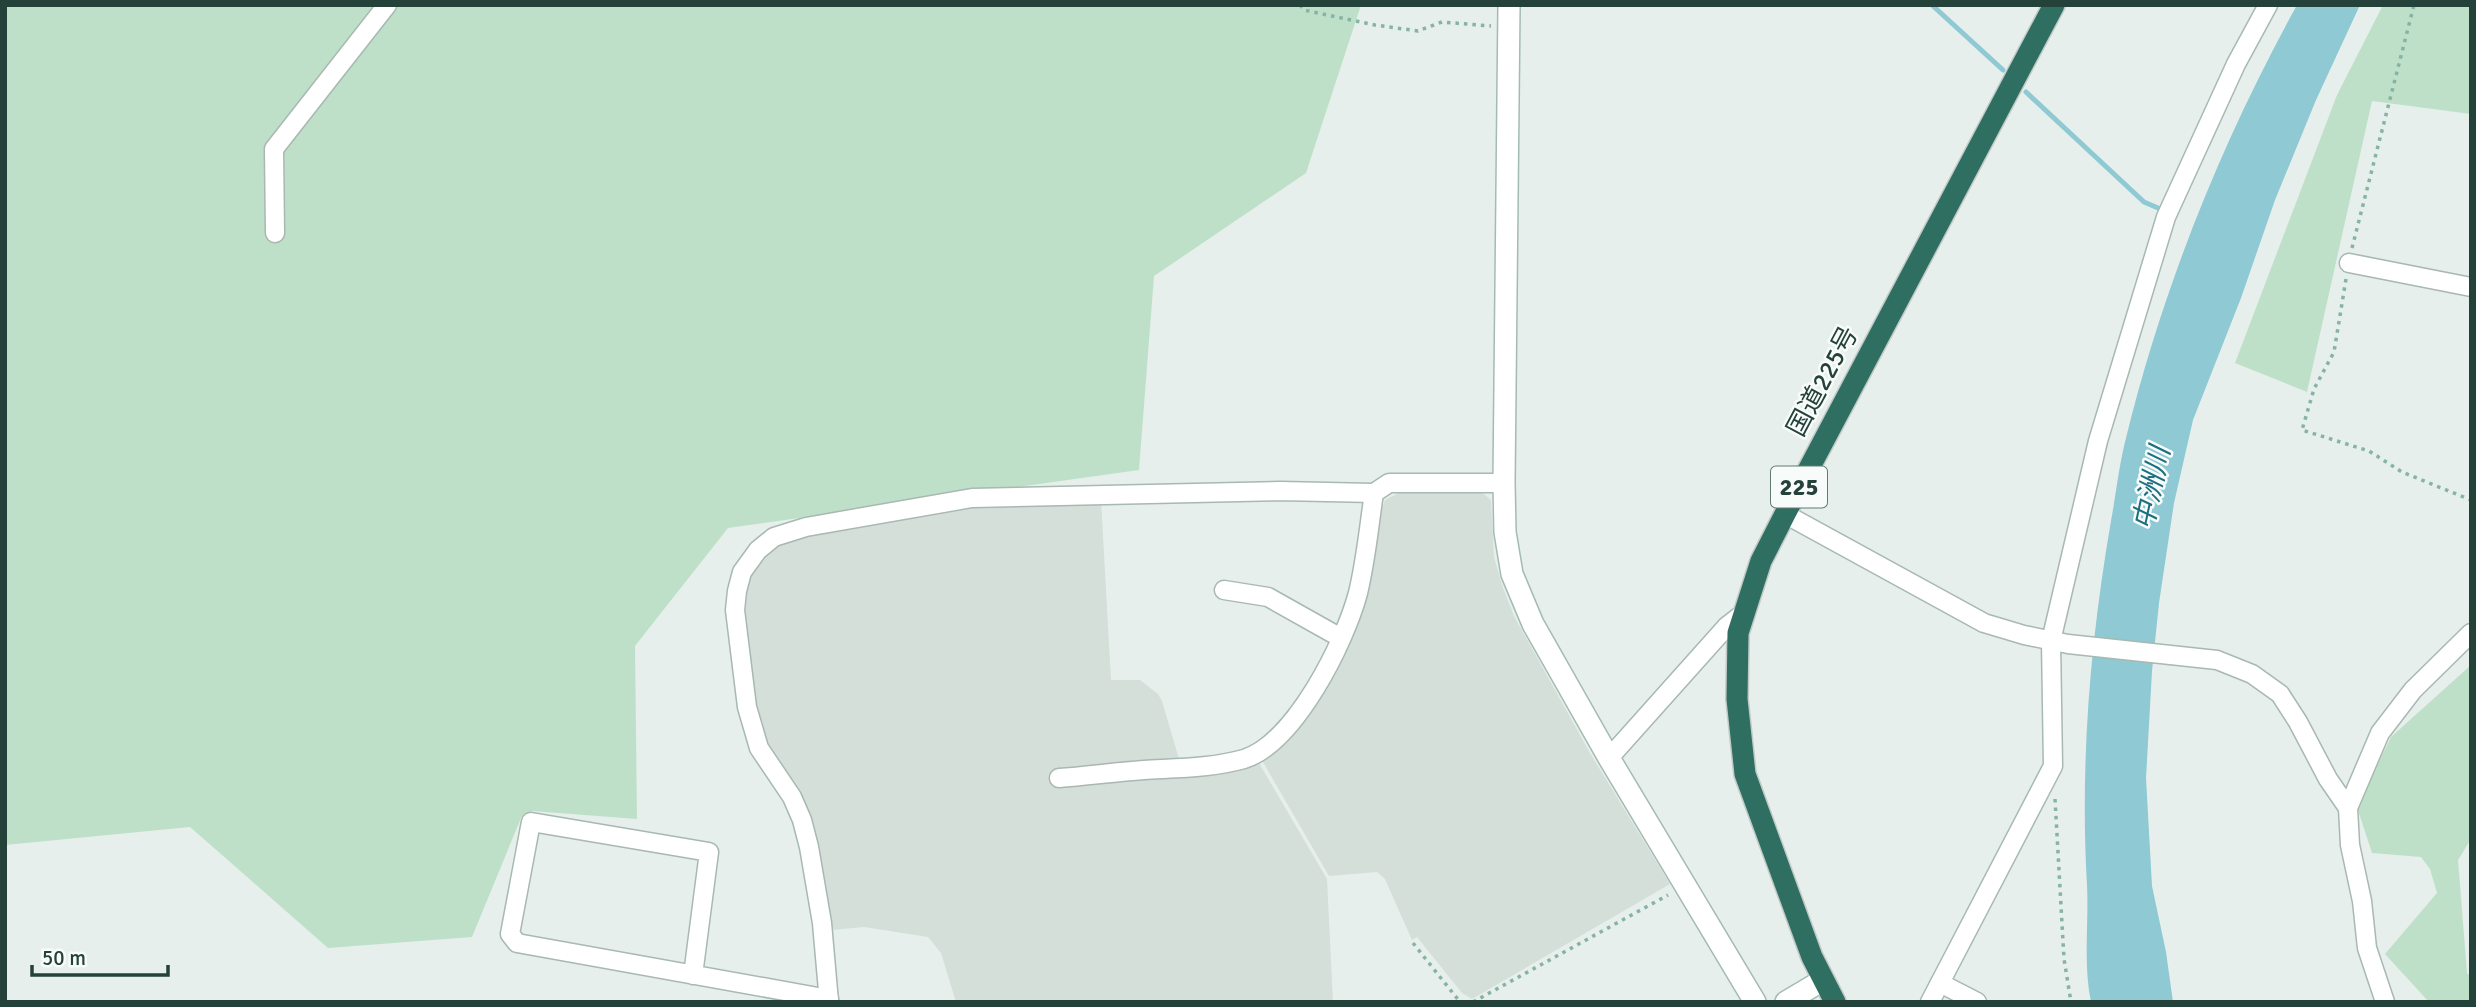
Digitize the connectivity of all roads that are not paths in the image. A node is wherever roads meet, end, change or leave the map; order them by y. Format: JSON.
{"nodes":[{"id":1,"x":387,"y":5,"type":"edge"},
{"id":2,"x":1509,"y":5,"type":"edge"},
{"id":3,"x":2053,"y":5,"type":"edge"},
{"id":4,"x":2268,"y":5,"type":"edge"},
{"id":5,"x":275,"y":233,"type":"dead end"},
{"id":6,"x":2348,"y":263,"type":"road end"},
{"id":7,"x":2471,"y":287,"type":"edge"},
{"id":8,"x":1504,"y":483,"type":"junction"},
{"id":9,"x":1374,"y":493,"type":"junction"},
{"id":10,"x":1785,"y":514,"type":"junction"},
{"id":11,"x":1224,"y":590,"type":"dead end"},
{"id":12,"x":1745,"y":612,"type":"junction"},
{"id":13,"x":2471,"y":633,"type":"edge"},
{"id":14,"x":1341,"y":638,"type":"junction"},
{"id":15,"x":2059,"y":643,"type":"junction"},
{"id":16,"x":1609,"y":758,"type":"junction"},
{"id":17,"x":1059,"y":778,"type":"dead end"},
{"id":18,"x":2348,"y":808,"type":"junction"},
{"id":19,"x":694,"y":975,"type":"junction"},
{"id":20,"x":1823,"y":980,"type":"junction"},
{"id":21,"x":1940,"y":983,"type":"junction"},
{"id":22,"x":830,"y":1000,"type":"edge"},
{"id":23,"x":1755,"y":1002,"type":"edge"},
{"id":24,"x":1786,"y":1002,"type":"edge"},
{"id":25,"x":1835,"y":1002,"type":"edge"},
{"id":26,"x":1930,"y":1002,"type":"edge"},
{"id":27,"x":1977,"y":1002,"type":"edge"},
{"id":28,"x":2385,"y":1002,"type":"edge"}],
"edges":[{"from":1,"to":5,"type":"street"},
{"from":2,"to":8,"type":"street"},
{"from":3,"to":10,"type":"highway","name":"国道225号","number":"225"},
{"from":4,"to":15,"type":"street"},
{"from":6,"to":7,"type":"street"},
{"from":8,"to":9,"type":"street"},
{"from":8,"to":16,"type":"street"},
{"from":9,"to":14,"type":"street"},
{"from":9,"to":22,"type":"street"},
{"from":10,"to":12,"type":"highway","name":"国道225号","number":"225"},
{"from":10,"to":15,"type":"street"},
{"from":11,"to":14,"type":"street"},
{"from":12,"to":16,"type":"street"},
{"from":12,"to":20,"type":"highway","name":"国道225号","number":"225"},
{"from":13,"to":18,"type":"street"},
{"from":14,"to":17,"type":"street"},
{"from":15,"to":18,"type":"street"},
{"from":15,"to":21,"type":"street"},
{"from":16,"to":23,"type":"street"},
{"from":18,"to":28,"type":"street"},
{"from":19,"to":19,"type":"street"},
{"from":19,"to":22,"type":"street"},
{"from":20,"to":24,"type":"street"},
{"from":20,"to":25,"type":"highway","name":"国道225号","number":"225"},
{"from":21,"to":26,"type":"street"},
{"from":21,"to":27,"type":"street"}]}
